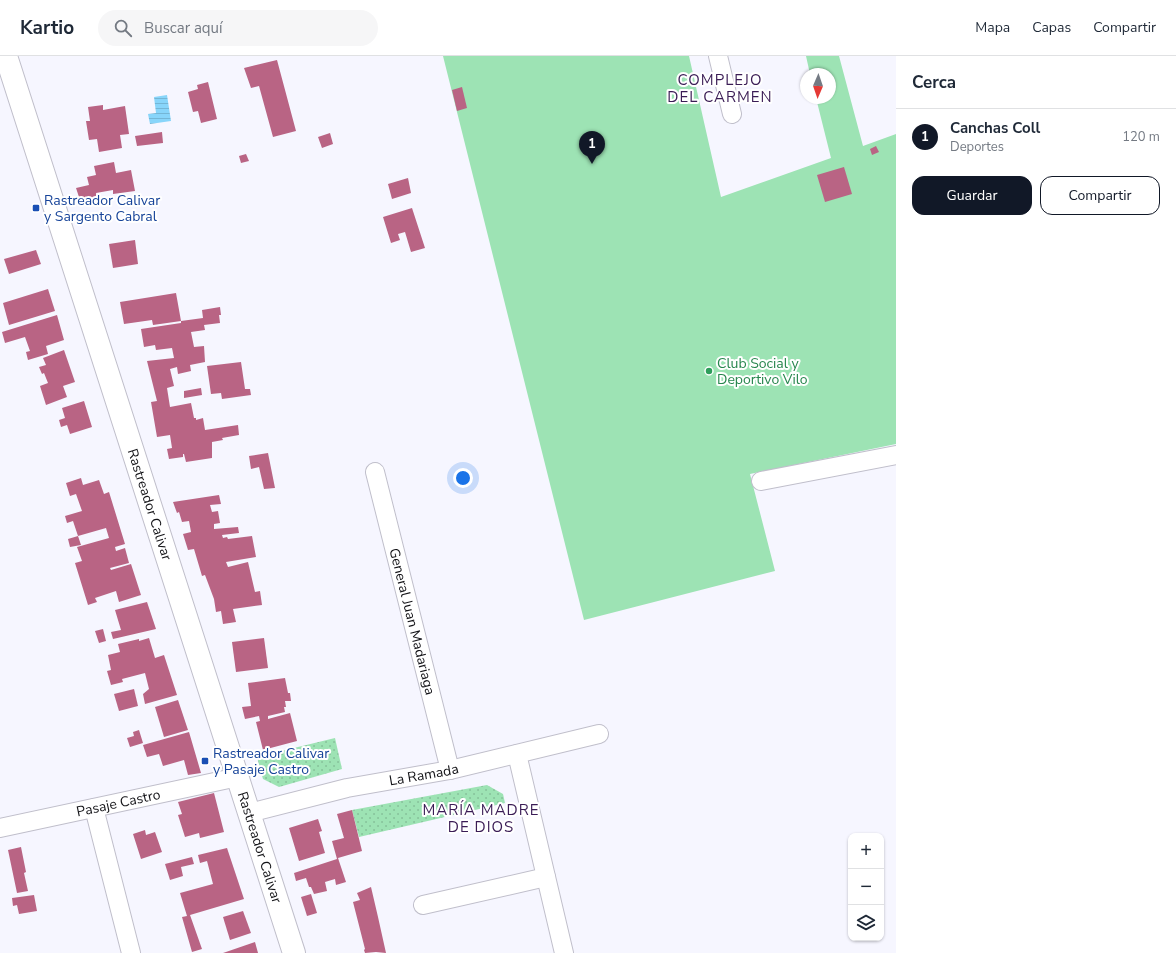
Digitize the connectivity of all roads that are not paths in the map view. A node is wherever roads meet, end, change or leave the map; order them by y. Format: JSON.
{"nodes":[{"id":1,"x":6,"y":56,"type":"edge"},
{"id":2,"x":718,"y":56,"type":"edge"},
{"id":3,"x":732,"y":114,"type":"dead end"},
{"id":4,"x":896,"y":454,"type":"edge"},
{"id":5,"x":375,"y":472,"type":"dead end"},
{"id":6,"x":761,"y":481,"type":"dead end"},
{"id":7,"x":598,"y":734,"type":"dead end"},
{"id":8,"x":517,"y":754,"type":"junction"},
{"id":9,"x":450,"y":770,"type":"junction"},
{"id":10,"x":238,"y":777,"type":"junction"},
{"id":11,"x":94,"y":808,"type":"junction"},
{"id":12,"x":249,"y":813,"type":"junction"},
{"id":13,"x":0,"y":828,"type":"edge"},
{"id":14,"x":546,"y":877,"type":"junction"},
{"id":15,"x":423,"y":905,"type":"dead end"},
{"id":16,"x":131,"y":953,"type":"edge"},
{"id":17,"x":294,"y":953,"type":"edge"},
{"id":18,"x":564,"y":953,"type":"edge"}],
"edges":[{"from":1,"to":10,"type":"main road","name":"Rastreador Calivar"},
{"from":2,"to":3,"type":"street"},
{"from":4,"to":6,"type":"street"},
{"from":5,"to":9,"type":"street","name":"General Juan Madariaga"},
{"from":7,"to":8,"type":"street","name":"La Ramada"},
{"from":8,"to":9,"type":"street","name":"La Ramada"},
{"from":8,"to":14,"type":"street"},
{"from":9,"to":12,"type":"street","name":"La Ramada"},
{"from":10,"to":11,"type":"street","name":"Pasaje Castro"},
{"from":10,"to":12,"type":"main road","name":"Rastreador Calivar"},
{"from":11,"to":13,"type":"street","name":"Pasaje Castro"},
{"from":11,"to":16,"type":"street"},
{"from":12,"to":17,"type":"main road","name":"Rastreador Calivar"},
{"from":14,"to":15,"type":"street"},
{"from":14,"to":18,"type":"street"}]}
